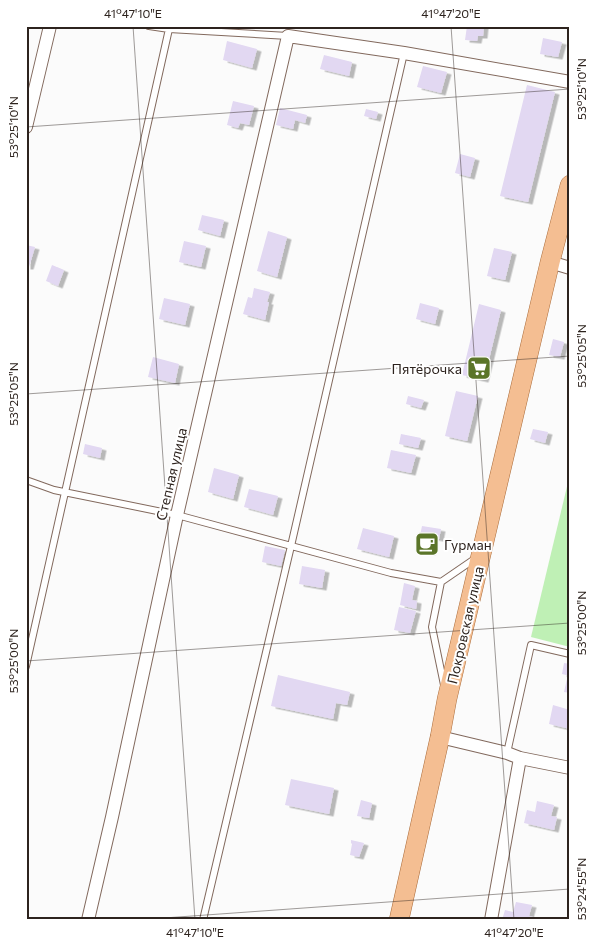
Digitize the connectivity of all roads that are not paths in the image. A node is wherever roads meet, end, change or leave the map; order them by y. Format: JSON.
{"nodes":[{"id":1,"x":50,"y":26,"type":"edge"},
{"id":2,"x":149,"y":26,"type":"edge"},
{"id":3,"x":168,"y":29,"type":"junction"},
{"id":4,"x":288,"y":36,"type":"junction"},
{"id":5,"x":404,"y":53,"type":"junction"},
{"id":6,"x":570,"y":82,"type":"edge"},
{"id":7,"x":26,"y":127,"type":"edge"},
{"id":8,"x":570,"y":185,"type":"edge"},
{"id":9,"x":550,"y":262,"type":"junction"},
{"id":10,"x":570,"y":268,"type":"edge"},
{"id":11,"x":26,"y":480,"type":"edge"},
{"id":12,"x":66,"y":493,"type":"junction"},
{"id":13,"x":177,"y":515,"type":"junction"},
{"id":14,"x":291,"y":546,"type":"junction"},
{"id":15,"x":482,"y":554,"type":"junction"},
{"id":16,"x":441,"y":582,"type":"junction"},
{"id":17,"x":570,"y":654,"type":"edge"},
{"id":18,"x":26,"y":666,"type":"edge"},
{"id":19,"x":447,"y":699,"type":"junction"},
{"id":20,"x":440,"y":737,"type":"junction"},
{"id":21,"x":507,"y":753,"type":"junction"},
{"id":22,"x":520,"y":758,"type":"junction"},
{"id":23,"x":570,"y":768,"type":"edge"},
{"id":24,"x":88,"y":920,"type":"edge"},
{"id":25,"x":203,"y":920,"type":"edge"},
{"id":26,"x":399,"y":920,"type":"edge"},
{"id":27,"x":490,"y":920,"type":"edge"}],
"edges":[{"from":1,"to":7,"type":"street"},
{"from":2,"to":3,"type":"lane"},
{"from":3,"to":4,"type":"lane"},
{"from":3,"to":12,"type":"lane"},
{"from":4,"to":5,"type":"street"},
{"from":4,"to":13,"type":"street","name":"Степная улица"},
{"from":5,"to":6,"type":"street"},
{"from":5,"to":14,"type":"lane"},
{"from":8,"to":9,"type":"main road","name":"Покровская улица"},
{"from":9,"to":10,"type":"street"},
{"from":9,"to":15,"type":"main road","name":"Покровская улица"},
{"from":11,"to":12,"type":"lane"},
{"from":12,"to":13,"type":"lane"},
{"from":12,"to":18,"type":"lane"},
{"from":13,"to":14,"type":"lane"},
{"from":13,"to":24,"type":"street","name":"Степная улица"},
{"from":14,"to":16,"type":"lane"},
{"from":14,"to":25,"type":"lane"},
{"from":15,"to":16,"type":"lane"},
{"from":15,"to":19,"type":"main road","name":"Покровская улица"},
{"from":16,"to":19,"type":"lane"},
{"from":17,"to":21,"type":"lane"},
{"from":19,"to":20,"type":"main road","name":"Покровская улица"},
{"from":20,"to":21,"type":"street"},
{"from":20,"to":26,"type":"main road","name":"Покровская улица"},
{"from":21,"to":22,"type":"street"},
{"from":22,"to":23,"type":"street"},
{"from":22,"to":27,"type":"street"}]}
